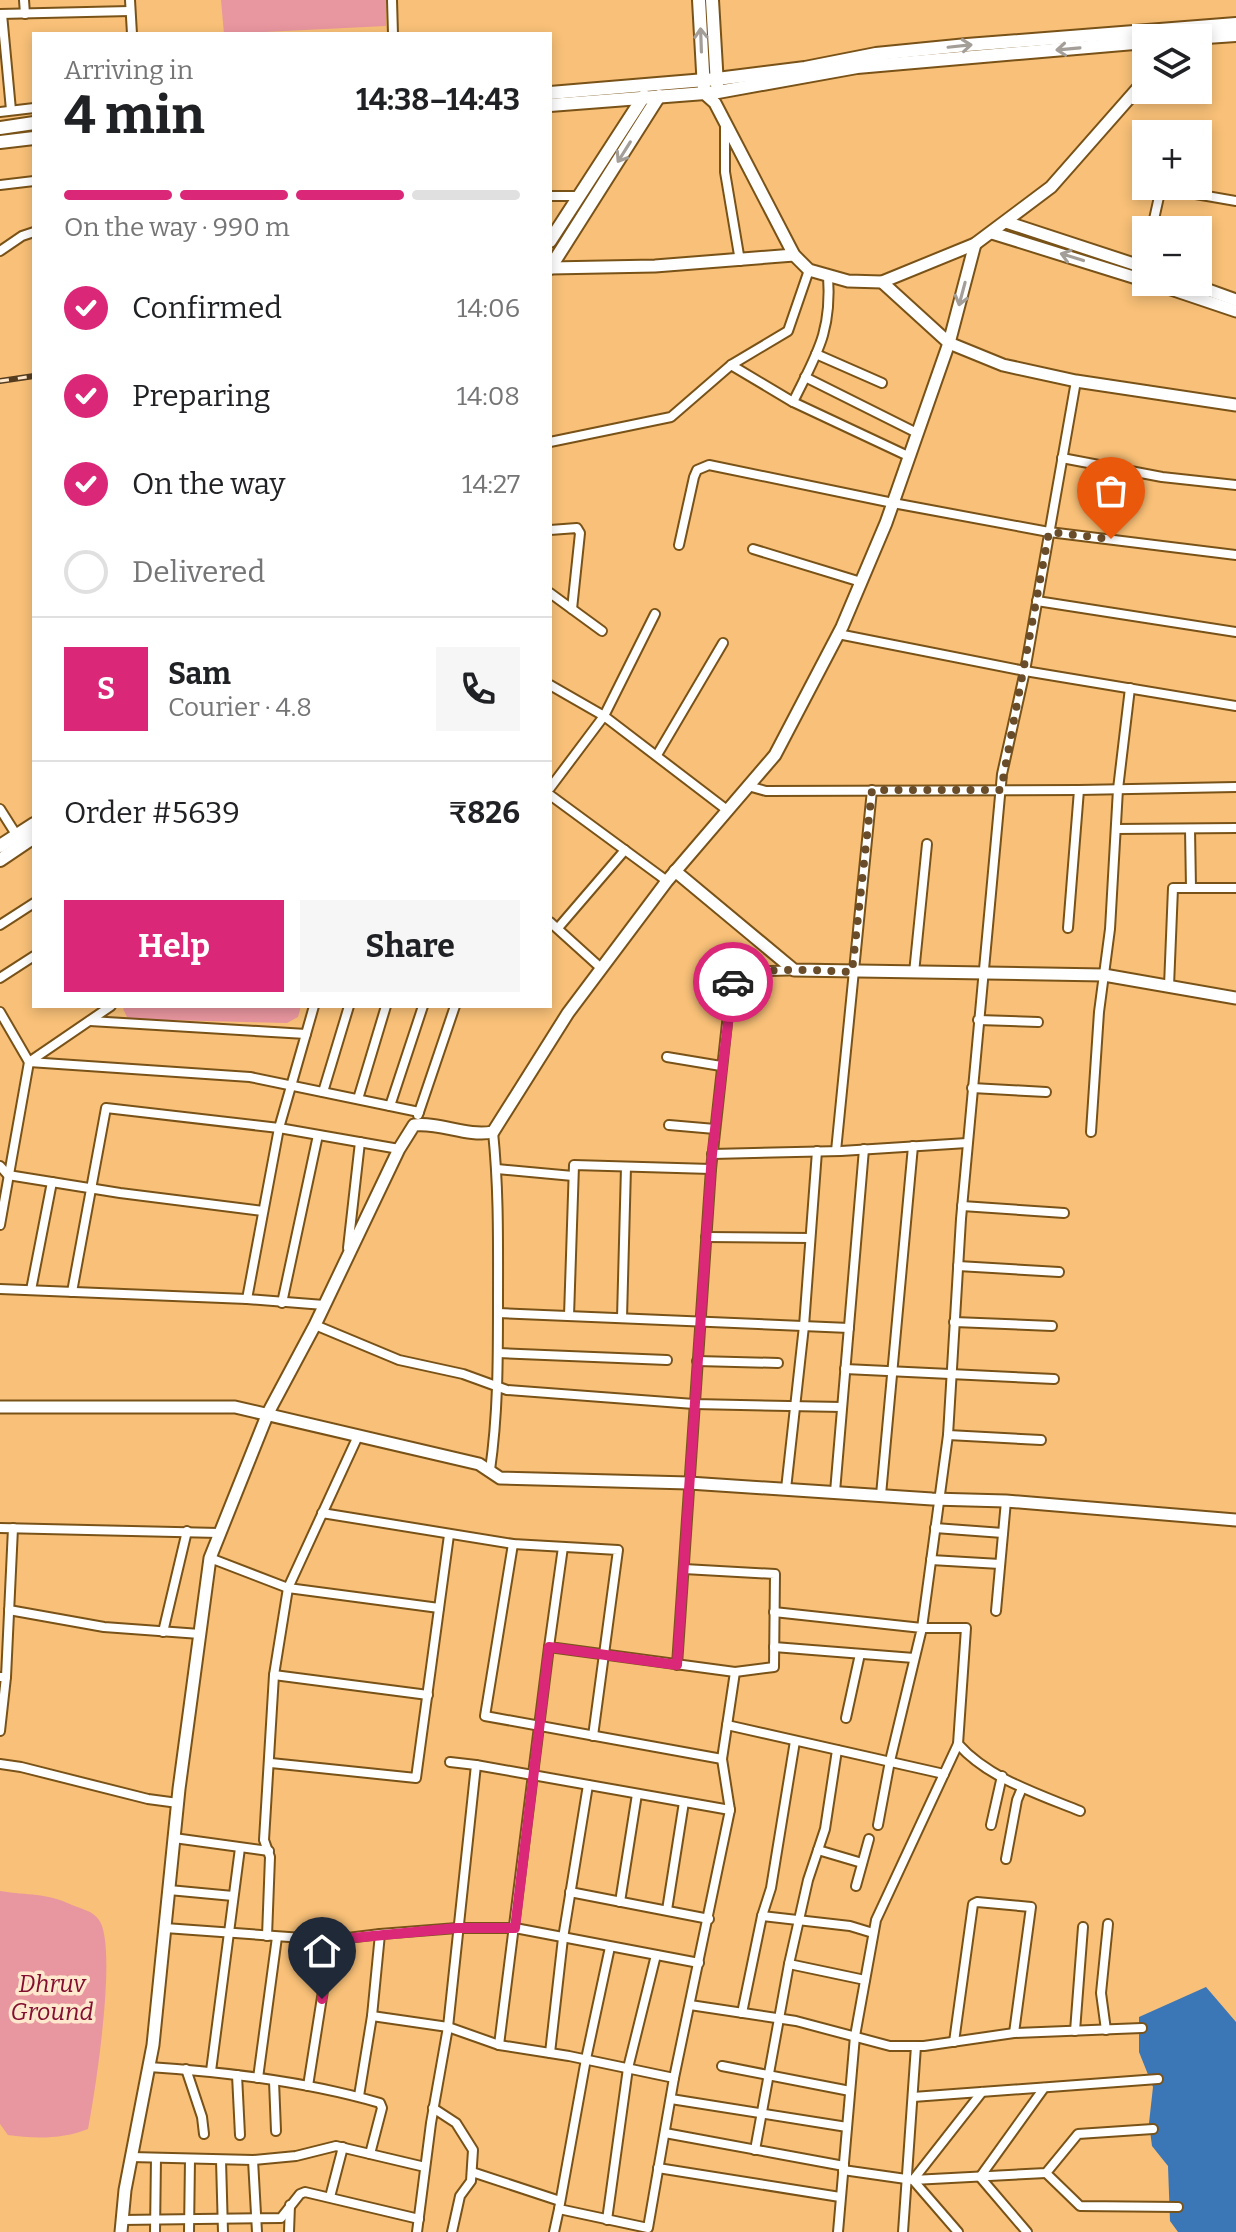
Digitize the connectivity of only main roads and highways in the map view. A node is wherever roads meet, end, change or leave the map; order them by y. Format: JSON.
{"nodes":[{"id":1,"x":699,"y":0,"type":"edge"},
{"id":2,"x":712,"y":0,"type":"edge"},
{"id":3,"x":1236,"y":24,"type":"edge"},
{"id":4,"x":1212,"y":30,"type":"edge"},
{"id":5,"x":1212,"y":35,"type":"edge"},
{"id":6,"x":1236,"y":35,"type":"edge"},
{"id":7,"x":1132,"y":36,"type":"edge"},
{"id":8,"x":1132,"y":43,"type":"edge"},
{"id":9,"x":656,"y":86,"type":"junction"},
{"id":10,"x":711,"y":90,"type":"junction"},
{"id":11,"x":552,"y":93,"type":"edge"},
{"id":12,"x":658,"y":99,"type":"junction"},
{"id":13,"x":641,"y":100,"type":"junction"},
{"id":14,"x":552,"y":105,"type":"edge"},
{"id":15,"x":32,"y":123,"type":"edge"},
{"id":16,"x":0,"y":128,"type":"edge"},
{"id":17,"x":32,"y":138,"type":"edge"},
{"id":18,"x":0,"y":142,"type":"edge"},
{"id":19,"x":552,"y":238,"type":"edge"},
{"id":20,"x":552,"y":265,"type":"edge"},
{"id":21,"x":25,"y":839,"type":"edge"},
{"id":22,"x":0,"y":846,"type":"edge"},
{"id":23,"x":0,"y":860,"type":"edge"}],
"edges":[{"from":10,"to":1,"type":"main road","one_way":true},
{"from":2,"to":10,"type":"main road"},
{"from":3,"to":4,"type":"main road"},
{"from":5,"to":6,"type":"main road"},
{"from":10,"to":7,"type":"main road","one_way":true},
{"from":8,"to":10,"type":"main road","one_way":true},
{"from":9,"to":10,"type":"main road"},
{"from":9,"to":11,"type":"main road"},
{"from":9,"to":12,"type":"main road"},
{"from":9,"to":13,"type":"main road"},
{"from":10,"to":12,"type":"main road"},
{"from":12,"to":13,"type":"main road"},
{"from":12,"to":20,"type":"main road","one_way":true},
{"from":13,"to":14,"type":"main road"},
{"from":13,"to":19,"type":"main road"},
{"from":15,"to":16,"type":"main road"},
{"from":17,"to":18,"type":"main road"},
{"from":21,"to":22,"type":"main road"},
{"from":21,"to":23,"type":"main road"}]}
